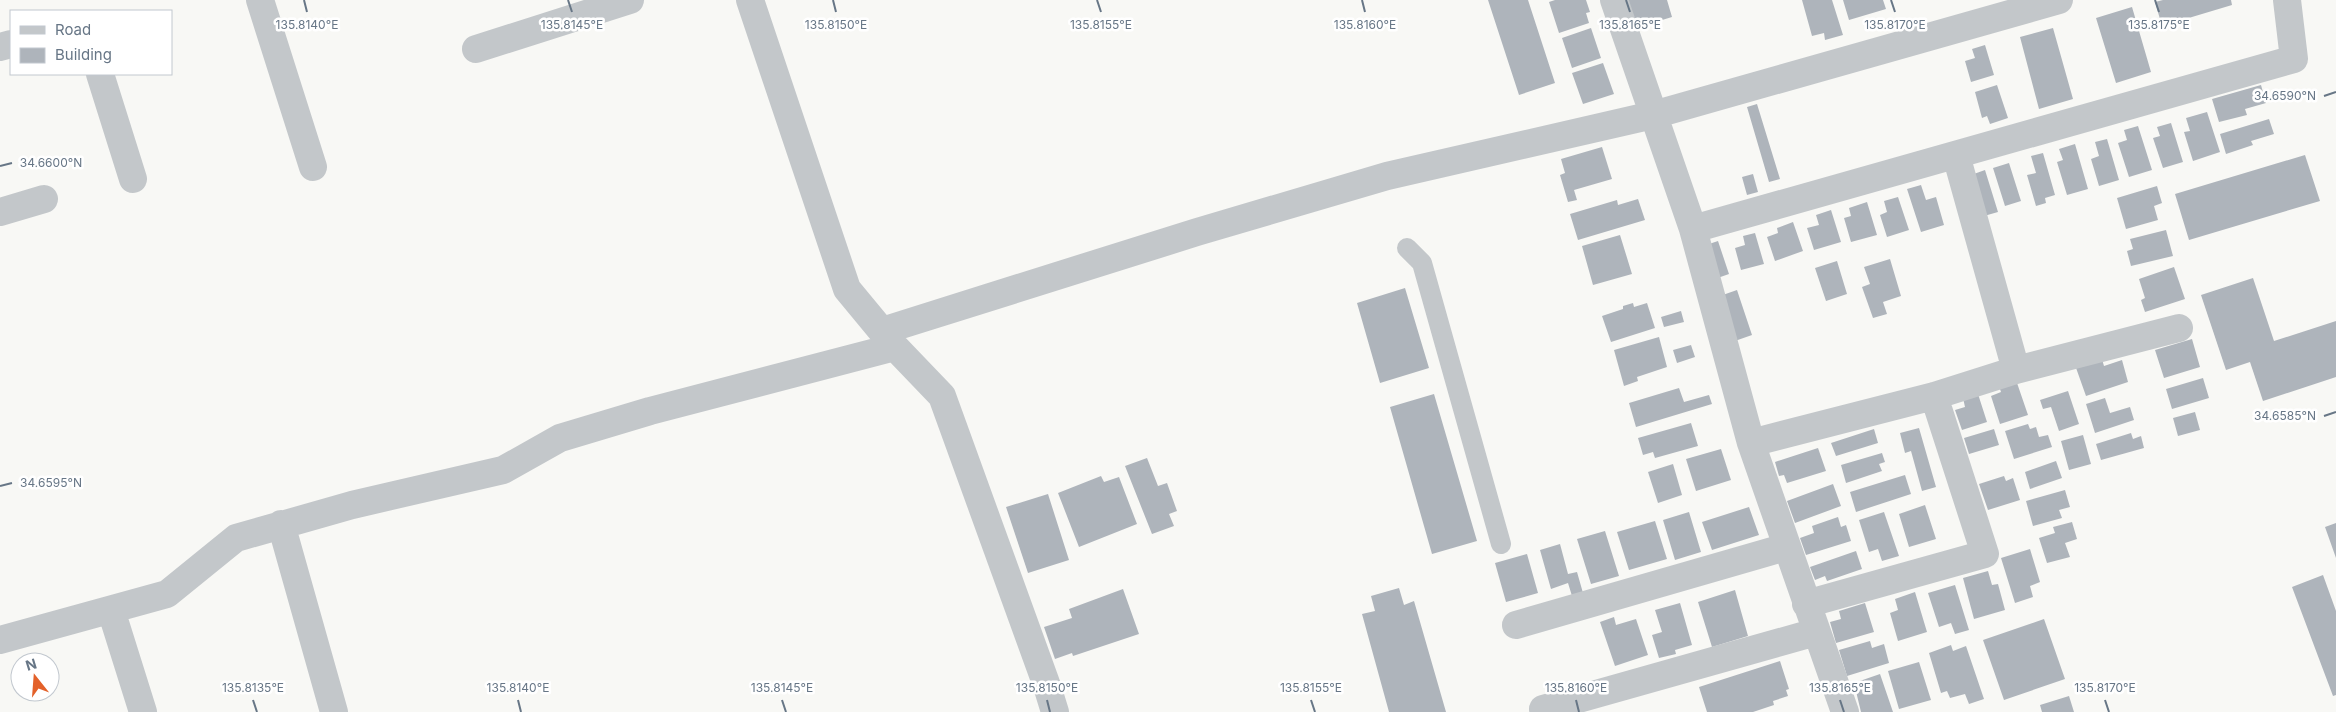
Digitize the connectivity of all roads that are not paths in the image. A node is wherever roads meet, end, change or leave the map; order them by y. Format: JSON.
{"nodes":[{"id":1,"x":260,"y":0,"type":"edge"},
{"id":2,"x":630,"y":0,"type":"edge"},
{"id":3,"x":750,"y":0,"type":"edge"},
{"id":4,"x":1614,"y":0,"type":"edge"},
{"id":5,"x":2059,"y":0,"type":"edge"},
{"id":6,"x":2287,"y":0,"type":"edge"},
{"id":7,"x":476,"y":49,"type":"dead end"},
{"id":8,"x":100,"y":75,"type":"edge"},
{"id":9,"x":1654,"y":115,"type":"junction"},
{"id":10,"x":1956,"y":155,"type":"junction"},
{"id":11,"x":314,"y":167,"type":"dead end"},
{"id":12,"x":133,"y":179,"type":"dead end"},
{"id":13,"x":44,"y":200,"type":"dead end"},
{"id":14,"x":0,"y":212,"type":"edge"},
{"id":15,"x":1693,"y":229,"type":"junction"},
{"id":16,"x":1407,"y":248,"type":"dead end"},
{"id":17,"x":2179,"y":328,"type":"dead end"},
{"id":18,"x":888,"y":339,"type":"junction"},
{"id":19,"x":2016,"y":370,"type":"junction"},
{"id":20,"x":1934,"y":396,"type":"junction"},
{"id":21,"x":1751,"y":443,"type":"junction"},
{"id":22,"x":281,"y":524,"type":"junction"},
{"id":23,"x":1501,"y":544,"type":"dead end"},
{"id":24,"x":1786,"y":547,"type":"junction"},
{"id":25,"x":1806,"y":604,"type":"junction"},
{"id":26,"x":111,"y":610,"type":"junction"},
{"id":27,"x":1516,"y":625,"type":"dead end"},
{"id":28,"x":1816,"y":632,"type":"junction"},
{"id":29,"x":0,"y":640,"type":"edge"},
{"id":30,"x":1543,"y":709,"type":"dead end"},
{"id":31,"x":143,"y":712,"type":"edge"},
{"id":32,"x":334,"y":712,"type":"edge"},
{"id":33,"x":1054,"y":712,"type":"edge"},
{"id":34,"x":1845,"y":712,"type":"edge"}],
"edges":[{"from":1,"to":11,"type":"street"},
{"from":2,"to":7,"type":"street"},
{"from":3,"to":18,"type":"street"},
{"from":4,"to":9,"type":"street"},
{"from":5,"to":9,"type":"street"},
{"from":6,"to":10,"type":"street"},
{"from":8,"to":12,"type":"street"},
{"from":9,"to":15,"type":"street"},
{"from":9,"to":18,"type":"street"},
{"from":10,"to":15,"type":"street"},
{"from":10,"to":19,"type":"street"},
{"from":13,"to":14,"type":"street"},
{"from":15,"to":21,"type":"street"},
{"from":16,"to":23,"type":"lane"},
{"from":17,"to":19,"type":"street"},
{"from":18,"to":22,"type":"street"},
{"from":18,"to":33,"type":"street"},
{"from":19,"to":20,"type":"street"},
{"from":20,"to":21,"type":"street"},
{"from":20,"to":25,"type":"street"},
{"from":21,"to":24,"type":"street"},
{"from":22,"to":26,"type":"street"},
{"from":22,"to":32,"type":"street"},
{"from":24,"to":25,"type":"street"},
{"from":24,"to":27,"type":"street"},
{"from":25,"to":28,"type":"street"},
{"from":26,"to":29,"type":"street"},
{"from":26,"to":31,"type":"street"},
{"from":28,"to":30,"type":"street"},
{"from":28,"to":34,"type":"street"}]}
